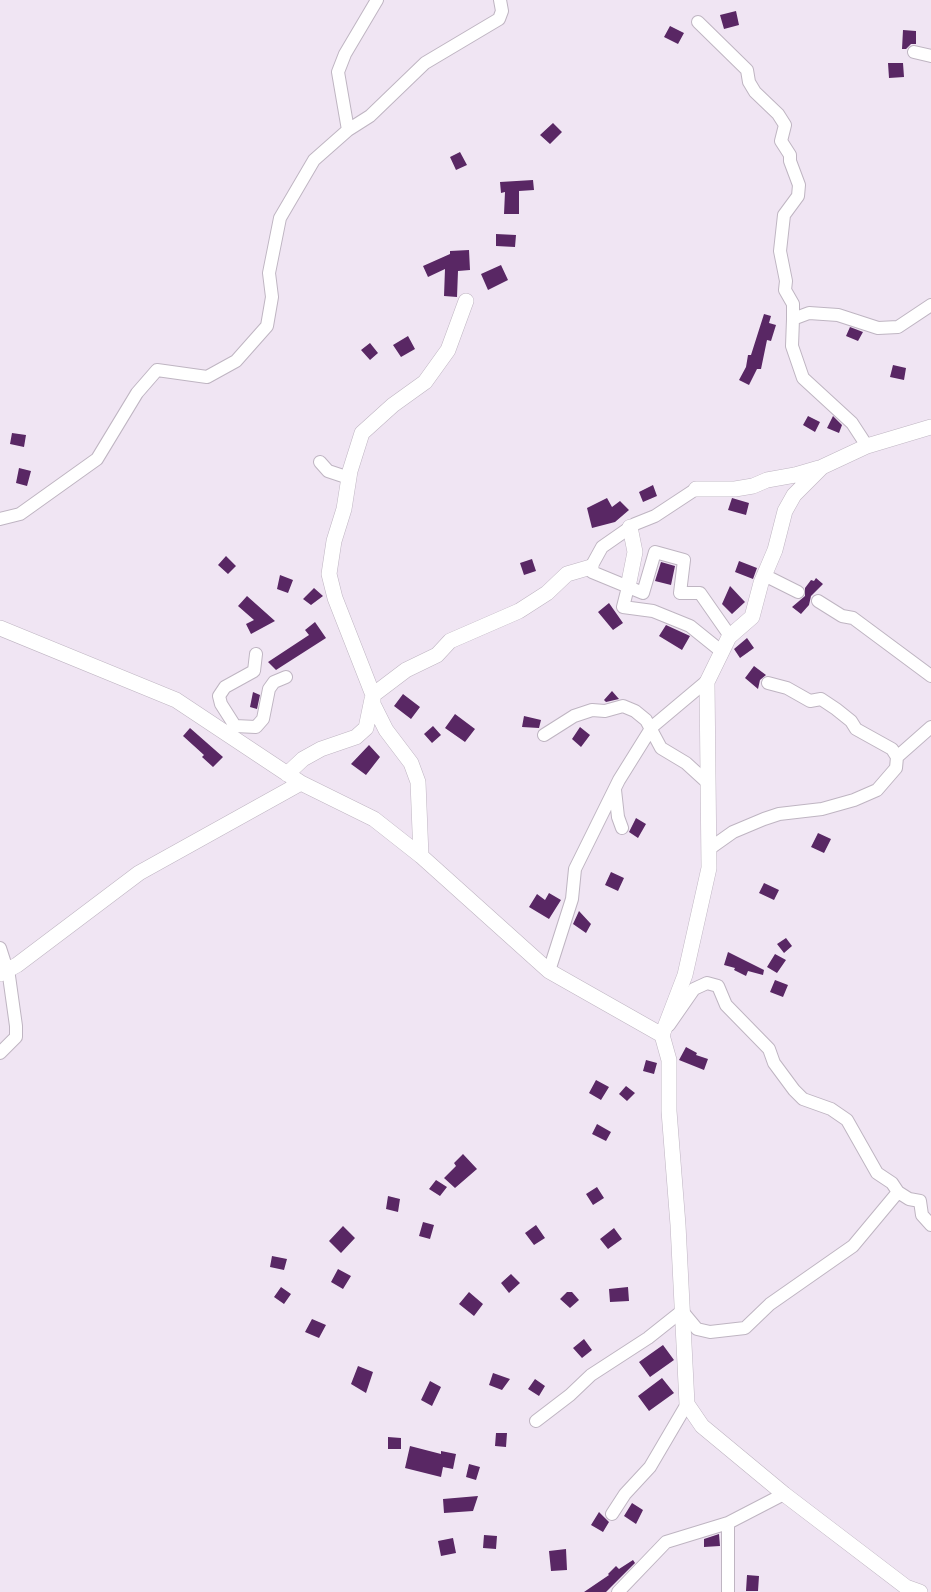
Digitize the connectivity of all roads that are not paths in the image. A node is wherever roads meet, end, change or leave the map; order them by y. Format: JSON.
{"nodes":[{"id":1,"x":376,"y":0,"type":"edge"},
{"id":2,"x":500,"y":0,"type":"edge"},
{"id":3,"x":698,"y":22,"type":"dead end"},
{"id":4,"x":914,"y":52,"type":"dead end"},
{"id":5,"x":931,"y":56,"type":"edge"},
{"id":6,"x":348,"y":130,"type":"junction"},
{"id":7,"x":466,"y":301,"type":"dead end"},
{"id":8,"x":931,"y":306,"type":"edge"},
{"id":9,"x":793,"y":319,"type":"junction"},
{"id":10,"x":931,"y":427,"type":"edge"},
{"id":11,"x":867,"y":446,"type":"junction"},
{"id":12,"x":320,"y":462,"type":"dead end"},
{"id":13,"x":822,"y":467,"type":"junction"},
{"id":14,"x":349,"y":478,"type":"junction"},
{"id":15,"x":696,"y":489,"type":"joint"},
{"id":16,"x":0,"y":519,"type":"edge"},
{"id":17,"x":630,"y":527,"type":"junction"},
{"id":18,"x":591,"y":568,"type":"junction"},
{"id":19,"x":764,"y":575,"type":"junction"},
{"id":20,"x":628,"y":587,"type":"junction"},
{"id":21,"x":798,"y":592,"type":"dead end"},
{"id":22,"x":818,"y":601,"type":"dead end"},
{"id":23,"x":0,"y":628,"type":"edge"},
{"id":24,"x":730,"y":636,"type":"junction"},
{"id":25,"x":720,"y":651,"type":"junction"},
{"id":26,"x":256,"y":654,"type":"dead end"},
{"id":27,"x":931,"y":676,"type":"edge"},
{"id":28,"x":286,"y":677,"type":"dead end"},
{"id":29,"x":708,"y":680,"type":"junction"},
{"id":30,"x":768,"y":683,"type":"dead end"},
{"id":31,"x":372,"y":697,"type":"junction"},
{"id":32,"x":652,"y":727,"type":"junction"},
{"id":33,"x":931,"y":727,"type":"edge"},
{"id":34,"x":231,"y":730,"type":"junction"},
{"id":35,"x":544,"y":735,"type":"dead end"},
{"id":36,"x":898,"y":756,"type":"junction"},
{"id":37,"x":287,"y":774,"type":"junction"},
{"id":38,"x":301,"y":783,"type":"junction"},
{"id":39,"x":709,"y":784,"type":"junction"},
{"id":40,"x":615,"y":788,"type":"junction"},
{"id":41,"x":622,"y":828,"type":"dead end"},
{"id":42,"x":709,"y":850,"type":"junction"},
{"id":43,"x":421,"y":856,"type":"junction"},
{"id":44,"x":0,"y":948,"type":"edge"},
{"id":45,"x":549,"y":971,"type":"junction"},
{"id":46,"x":3,"y":972,"type":"edge"},
{"id":47,"x":662,"y":1035,"type":"junction"},
{"id":48,"x":0,"y":1053,"type":"edge"},
{"id":49,"x":898,"y":1192,"type":"junction"},
{"id":50,"x":925,"y":1200,"type":"edge"},
{"id":51,"x":931,"y":1225,"type":"edge"},
{"id":52,"x":682,"y":1311,"type":"junction"},
{"id":53,"x":688,"y":1404,"type":"junction"},
{"id":54,"x":536,"y":1421,"type":"dead end"},
{"id":55,"x":784,"y":1494,"type":"junction"},
{"id":56,"x":612,"y":1514,"type":"dead end"},
{"id":57,"x":728,"y":1522,"type":"junction"},
{"id":58,"x":618,"y":1592,"type":"edge"},
{"id":59,"x":728,"y":1592,"type":"edge"},
{"id":60,"x":920,"y":1592,"type":"edge"}],
"edges":[{"from":1,"to":6,"type":"street"},
{"from":2,"to":6,"type":"street"},
{"from":3,"to":9,"type":"street"},
{"from":4,"to":5,"type":"street"},
{"from":6,"to":16,"type":"street"},
{"from":7,"to":14,"type":"street"},
{"from":8,"to":9,"type":"street"},
{"from":9,"to":11,"type":"street"},
{"from":10,"to":11,"type":"street"},
{"from":11,"to":13,"type":"street"},
{"from":12,"to":14,"type":"street"},
{"from":13,"to":15,"type":"street"},
{"from":13,"to":19,"type":"street"},
{"from":14,"to":31,"type":"street"},
{"from":15,"to":17,"type":"street"},
{"from":17,"to":18,"type":"street"},
{"from":17,"to":20,"type":"street"},
{"from":18,"to":20,"type":"street"},
{"from":18,"to":31,"type":"street"},
{"from":19,"to":21,"type":"street"},
{"from":19,"to":24,"type":"street"},
{"from":20,"to":24,"type":"street"},
{"from":20,"to":25,"type":"street"},
{"from":22,"to":27,"type":"street"},
{"from":23,"to":34,"type":"street"},
{"from":24,"to":25,"type":"street"},
{"from":25,"to":29,"type":"street"},
{"from":26,"to":34,"type":"street"},
{"from":28,"to":34,"type":"street"},
{"from":29,"to":32,"type":"street"},
{"from":29,"to":39,"type":"street"},
{"from":30,"to":36,"type":"street"},
{"from":31,"to":37,"type":"street"},
{"from":31,"to":43,"type":"street"},
{"from":32,"to":35,"type":"street"},
{"from":32,"to":39,"type":"street"},
{"from":32,"to":40,"type":"street"},
{"from":33,"to":36,"type":"street"},
{"from":34,"to":37,"type":"street"},
{"from":36,"to":42,"type":"street"},
{"from":37,"to":38,"type":"street"},
{"from":38,"to":43,"type":"street"},
{"from":38,"to":46,"type":"street"},
{"from":39,"to":42,"type":"street"},
{"from":40,"to":41,"type":"street"},
{"from":40,"to":45,"type":"street"},
{"from":42,"to":47,"type":"street"},
{"from":43,"to":45,"type":"street"},
{"from":44,"to":46,"type":"street"},
{"from":45,"to":47,"type":"street"},
{"from":46,"to":48,"type":"street"},
{"from":47,"to":49,"type":"street"},
{"from":47,"to":52,"type":"street"},
{"from":49,"to":50,"type":"street"},
{"from":49,"to":52,"type":"street"},
{"from":50,"to":51,"type":"street"},
{"from":52,"to":53,"type":"street"},
{"from":52,"to":54,"type":"street"},
{"from":53,"to":55,"type":"street"},
{"from":53,"to":56,"type":"street"},
{"from":55,"to":57,"type":"street"},
{"from":55,"to":60,"type":"street"},
{"from":57,"to":58,"type":"street"},
{"from":57,"to":59,"type":"street"}]}
